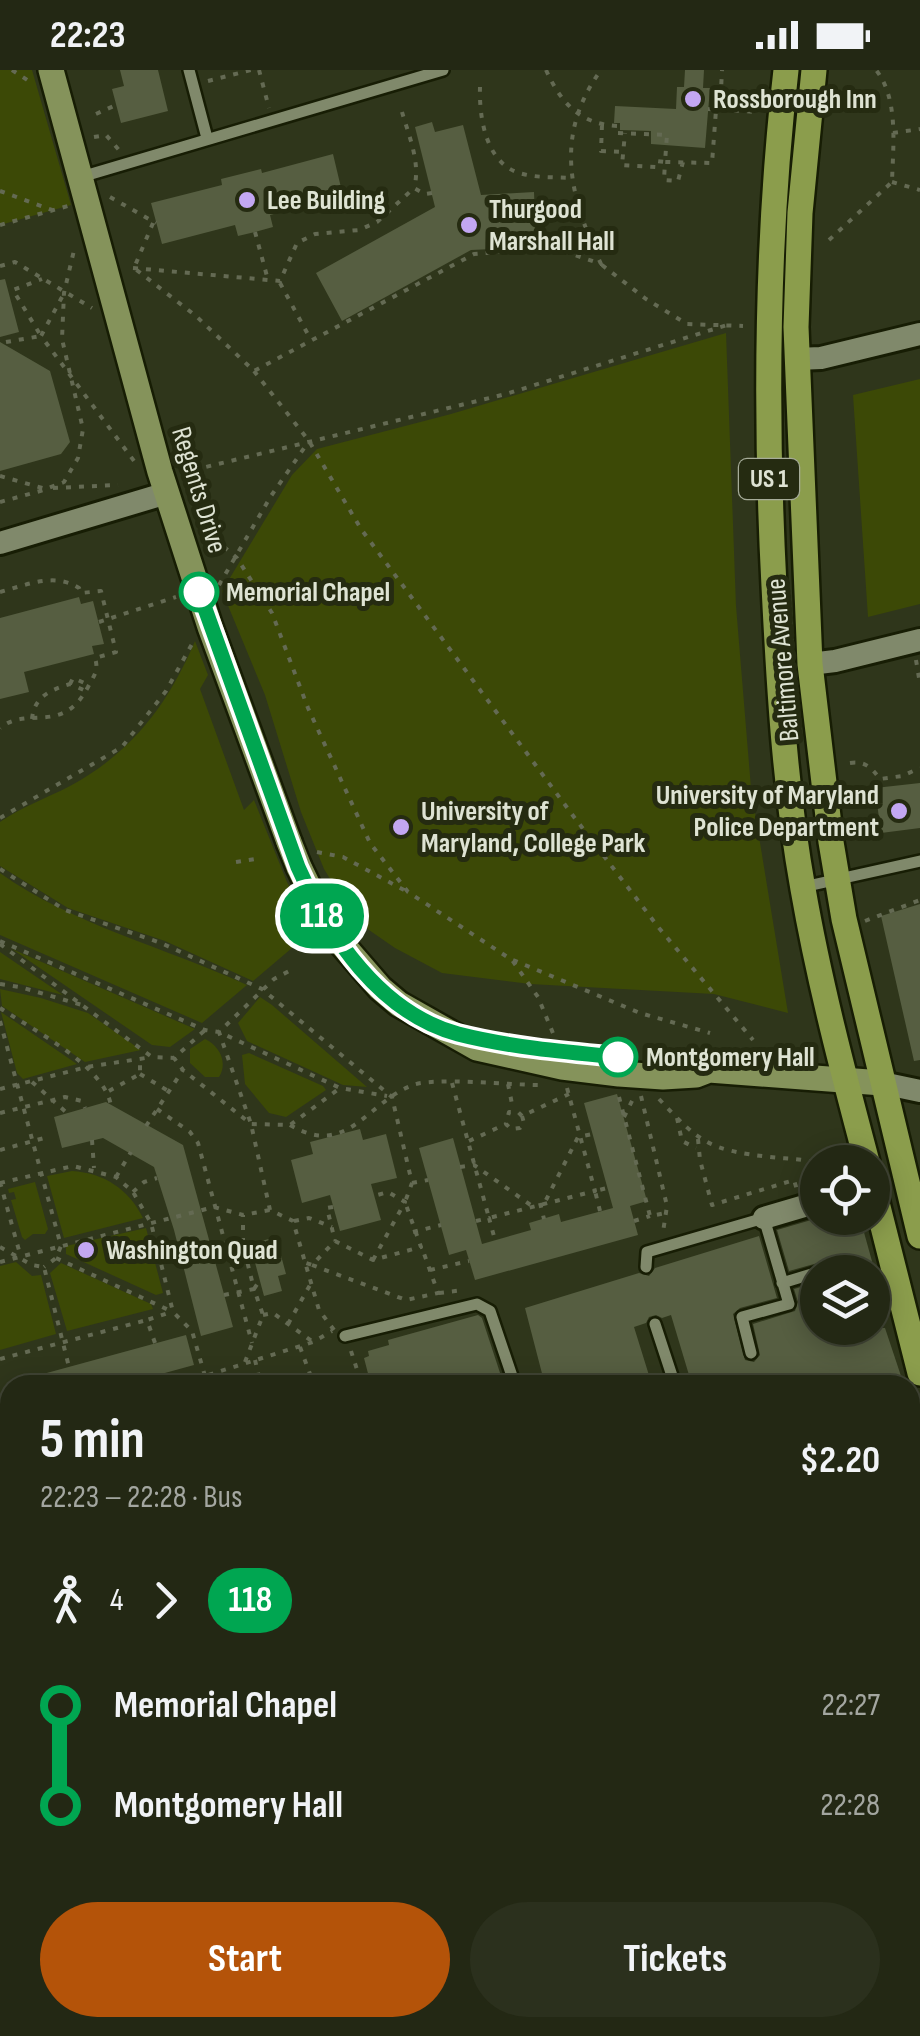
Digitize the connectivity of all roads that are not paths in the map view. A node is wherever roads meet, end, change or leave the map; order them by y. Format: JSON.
{"nodes":[{"id":1,"x":189,"y":70,"type":"edge"},
{"id":2,"x":443,"y":70,"type":"edge"},
{"id":3,"x":786,"y":70,"type":"edge"},
{"id":4,"x":814,"y":70,"type":"edge"},
{"id":5,"x":39,"y":75,"type":"edge"},
{"id":6,"x":207,"y":138,"type":"junction"},
{"id":7,"x":81,"y":177,"type":"junction"},
{"id":8,"x":920,"y":334,"type":"edge"},
{"id":9,"x":796,"y":359,"type":"junction"},
{"id":10,"x":167,"y":493,"type":"junction"},
{"id":11,"x":0,"y":543,"type":"edge"},
{"id":12,"x":917,"y":645,"type":"edge"},
{"id":13,"x":810,"y":664,"type":"junction"},
{"id":14,"x":920,"y":861,"type":"edge"},
{"id":15,"x":837,"y":880,"type":"junction"},
{"id":16,"x":802,"y":886,"type":"junction"},
{"id":17,"x":846,"y":1082,"type":"junction"},
{"id":18,"x":906,"y":1084,"type":"edge"},
{"id":19,"x":863,"y":1145,"type":"edge"},
{"id":20,"x":800,"y":1202,"type":"edge"},
{"id":21,"x":764,"y":1218,"type":"junction"},
{"id":22,"x":886,"y":1235,"type":"edge"},
{"id":23,"x":920,"y":1236,"type":"edge"},
{"id":24,"x":646,"y":1267,"type":"dead end"},
{"id":25,"x":800,"y":1277,"type":"edge"},
{"id":26,"x":782,"y":1282,"type":"junction"},
{"id":27,"x":655,"y":1324,"type":"dead end"},
{"id":28,"x":340,"y":1333,"type":"road end"},
{"id":29,"x":751,"y":1353,"type":"dead end"},
{"id":30,"x":920,"y":1373,"type":"edge"},
{"id":31,"x":512,"y":1375,"type":"edge"},
{"id":32,"x":672,"y":1375,"type":"edge"}],
"edges":[{"from":1,"to":6,"type":"lane"},
{"from":2,"to":6,"type":"lane"},
{"from":3,"to":16,"type":"main road","name":"Baltimore Avenue","number":"US 1"},
{"from":4,"to":9,"type":"main road","name":"Baltimore Avenue","number":"US 1"},
{"from":5,"to":7,"type":"street","name":"Regents Drive"},
{"from":6,"to":7,"type":"lane"},
{"from":7,"to":10,"type":"street","name":"Regents Drive"},
{"from":8,"to":9,"type":"street"},
{"from":9,"to":13,"type":"main road","name":"Baltimore Avenue","number":"US 1"},
{"from":10,"to":11,"type":"street"},
{"from":10,"to":17,"type":"street","name":"Regents Drive"},
{"from":12,"to":13,"type":"street"},
{"from":13,"to":15,"type":"main road","name":"Baltimore Avenue","number":"US 1"},
{"from":14,"to":15,"type":"lane"},
{"from":15,"to":16,"type":"lane"},
{"from":15,"to":18,"type":"main road","name":"Baltimore Avenue","number":"US 1"},
{"from":16,"to":17,"type":"main road","name":"Baltimore Avenue","number":"US 1"},
{"from":17,"to":18,"type":"street","name":"Regents Drive"},
{"from":17,"to":19,"type":"main road","name":"Baltimore Avenue","number":"US 1"},
{"from":18,"to":23,"type":"main road","name":"Baltimore Avenue","number":"US 1"},
{"from":20,"to":21,"type":"street"},
{"from":21,"to":24,"type":"lane"},
{"from":21,"to":26,"type":"lane"},
{"from":22,"to":30,"type":"main road"},
{"from":25,"to":26,"type":"lane"},
{"from":26,"to":29,"type":"lane"},
{"from":27,"to":32,"type":"lane"},
{"from":28,"to":31,"type":"lane"}]}
